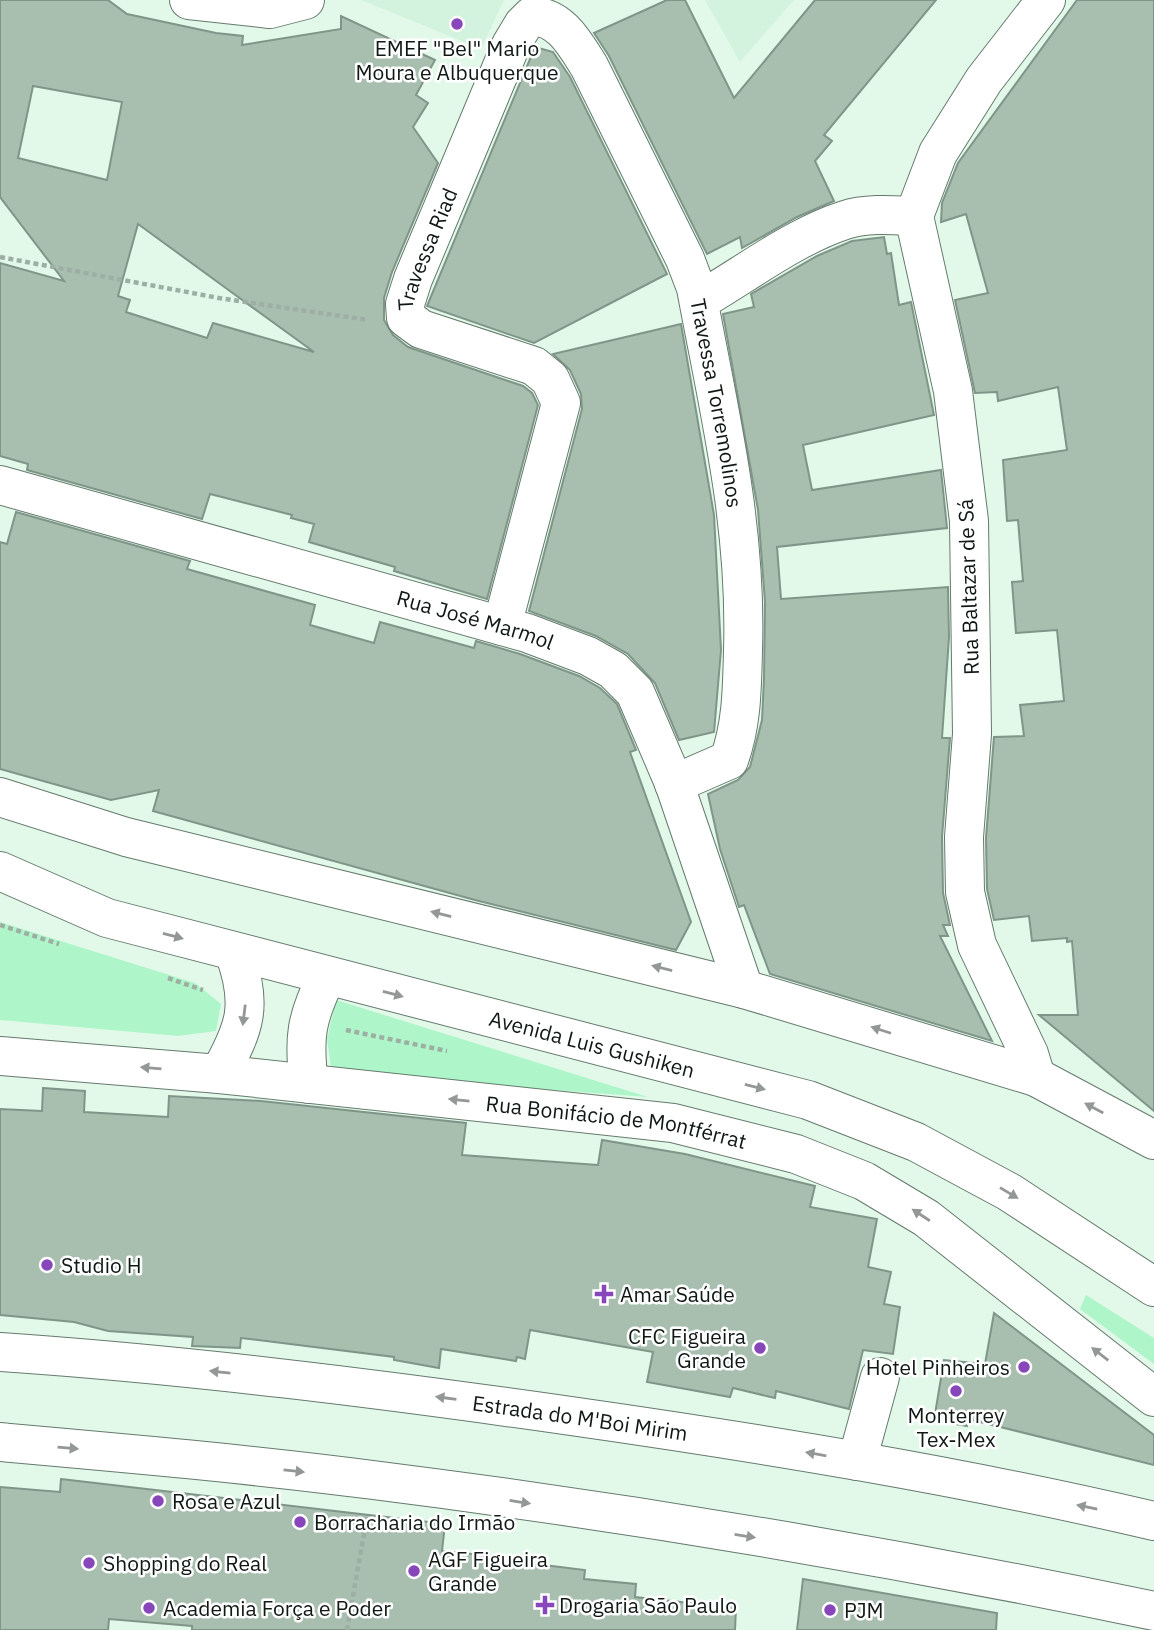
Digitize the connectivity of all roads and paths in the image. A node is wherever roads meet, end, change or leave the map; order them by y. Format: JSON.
{"nodes":[{"id":1,"x":189,"y":0,"type":"edge"},
{"id":2,"x":305,"y":0,"type":"edge"},
{"id":3,"x":1046,"y":0,"type":"edge"},
{"id":4,"x":553,"y":21,"type":"joint"},
{"id":5,"x":915,"y":216,"type":"junction"},
{"id":6,"x":0,"y":257,"type":"edge"},
{"id":7,"x":699,"y":301,"type":"junction"},
{"id":8,"x":406,"y":318,"type":"junction"},
{"id":9,"x":0,"y":485,"type":"edge"},
{"id":10,"x":502,"y":626,"type":"junction"},
{"id":11,"x":674,"y":784,"type":"junction"},
{"id":12,"x":0,"y":797,"type":"edge"},
{"id":13,"x":0,"y":871,"type":"edge"},
{"id":14,"x":0,"y":892,"type":"edge"},
{"id":15,"x":107,"y":918,"type":"junction"},
{"id":16,"x":234,"y":952,"type":"junction"},
{"id":17,"x":327,"y":976,"type":"junction"},
{"id":18,"x":744,"y":989,"type":"junction"},
{"id":19,"x":0,"y":1056,"type":"edge"},
{"id":20,"x":219,"y":1074,"type":"junction"},
{"id":21,"x":1036,"y":1077,"type":"junction"},
{"id":22,"x":309,"y":1084,"type":"junction"},
{"id":23,"x":1154,"y":1140,"type":"edge"},
{"id":24,"x":1154,"y":1287,"type":"edge"},
{"id":25,"x":0,"y":1352,"type":"edge"},
{"id":26,"x":880,"y":1377,"type":"dead end"},
{"id":27,"x":1154,"y":1397,"type":"edge"},
{"id":28,"x":0,"y":1442,"type":"edge"},
{"id":29,"x":858,"y":1461,"type":"junction"},
{"id":30,"x":373,"y":1480,"type":"junction"},
{"id":31,"x":1154,"y":1521,"type":"edge"},
{"id":32,"x":1154,"y":1611,"type":"edge"},
{"id":33,"x":347,"y":1630,"type":"edge"}],
"edges":[{"from":1,"to":2,"type":"main road"},
{"from":3,"to":5,"type":"main road"},
{"from":4,"to":7,"type":"main road","name":"Travessa Torremolinos"},
{"from":4,"to":8,"type":"main road","name":"Travessa Riad"},
{"from":5,"to":7,"type":"main road"},
{"from":5,"to":21,"type":"main road","name":"Rua Baltazar de Sá"},
{"from":6,"to":8,"type":"path"},
{"from":7,"to":11,"type":"main road","name":"Travessa Torremolinos"},
{"from":8,"to":10,"type":"main road","name":"Travessa Riad"},
{"from":9,"to":10,"type":"main road","name":"Rua José Marmol"},
{"from":10,"to":11,"type":"main road","name":"Rua José Marmol"},
{"from":11,"to":18,"type":"main road","name":"Rua José Marmol"},
{"from":18,"to":12,"type":"main road","one_way":true},
{"from":13,"to":15,"type":"main road","name":"Avenida Luis Gushiken"},
{"from":14,"to":15,"type":"main road"},
{"from":15,"to":16,"type":"main road","name":"Avenida Luis Gushiken","one_way":true},
{"from":16,"to":17,"type":"main road","name":"Avenida Luis Gushiken"},
{"from":16,"to":20,"type":"main road","one_way":true},
{"from":17,"to":22,"type":"main road"},
{"from":17,"to":24,"type":"main road","name":"Avenida Luis Gushiken","one_way":true},
{"from":21,"to":18,"type":"main road","one_way":true},
{"from":20,"to":19,"type":"main road","name":"Rua Bonifácio de Montférrat","one_way":true},
{"from":20,"to":22,"type":"main road","name":"Rua Bonifácio de Montférrat"},
{"from":23,"to":21,"type":"main road","one_way":true},
{"from":27,"to":22,"type":"main road","name":"Rua Bonifácio de Montférrat","one_way":true},
{"from":29,"to":25,"type":"main road","name":"Estrada do M'Boi Mirim","one_way":true},
{"from":26,"to":29,"type":"main road"},
{"from":28,"to":30,"type":"main road","one_way":true},
{"from":31,"to":29,"type":"main road","name":"Estrada do M'Boi Mirim","one_way":true},
{"from":30,"to":32,"type":"main road","one_way":true},
{"from":30,"to":33,"type":"path"}]}
